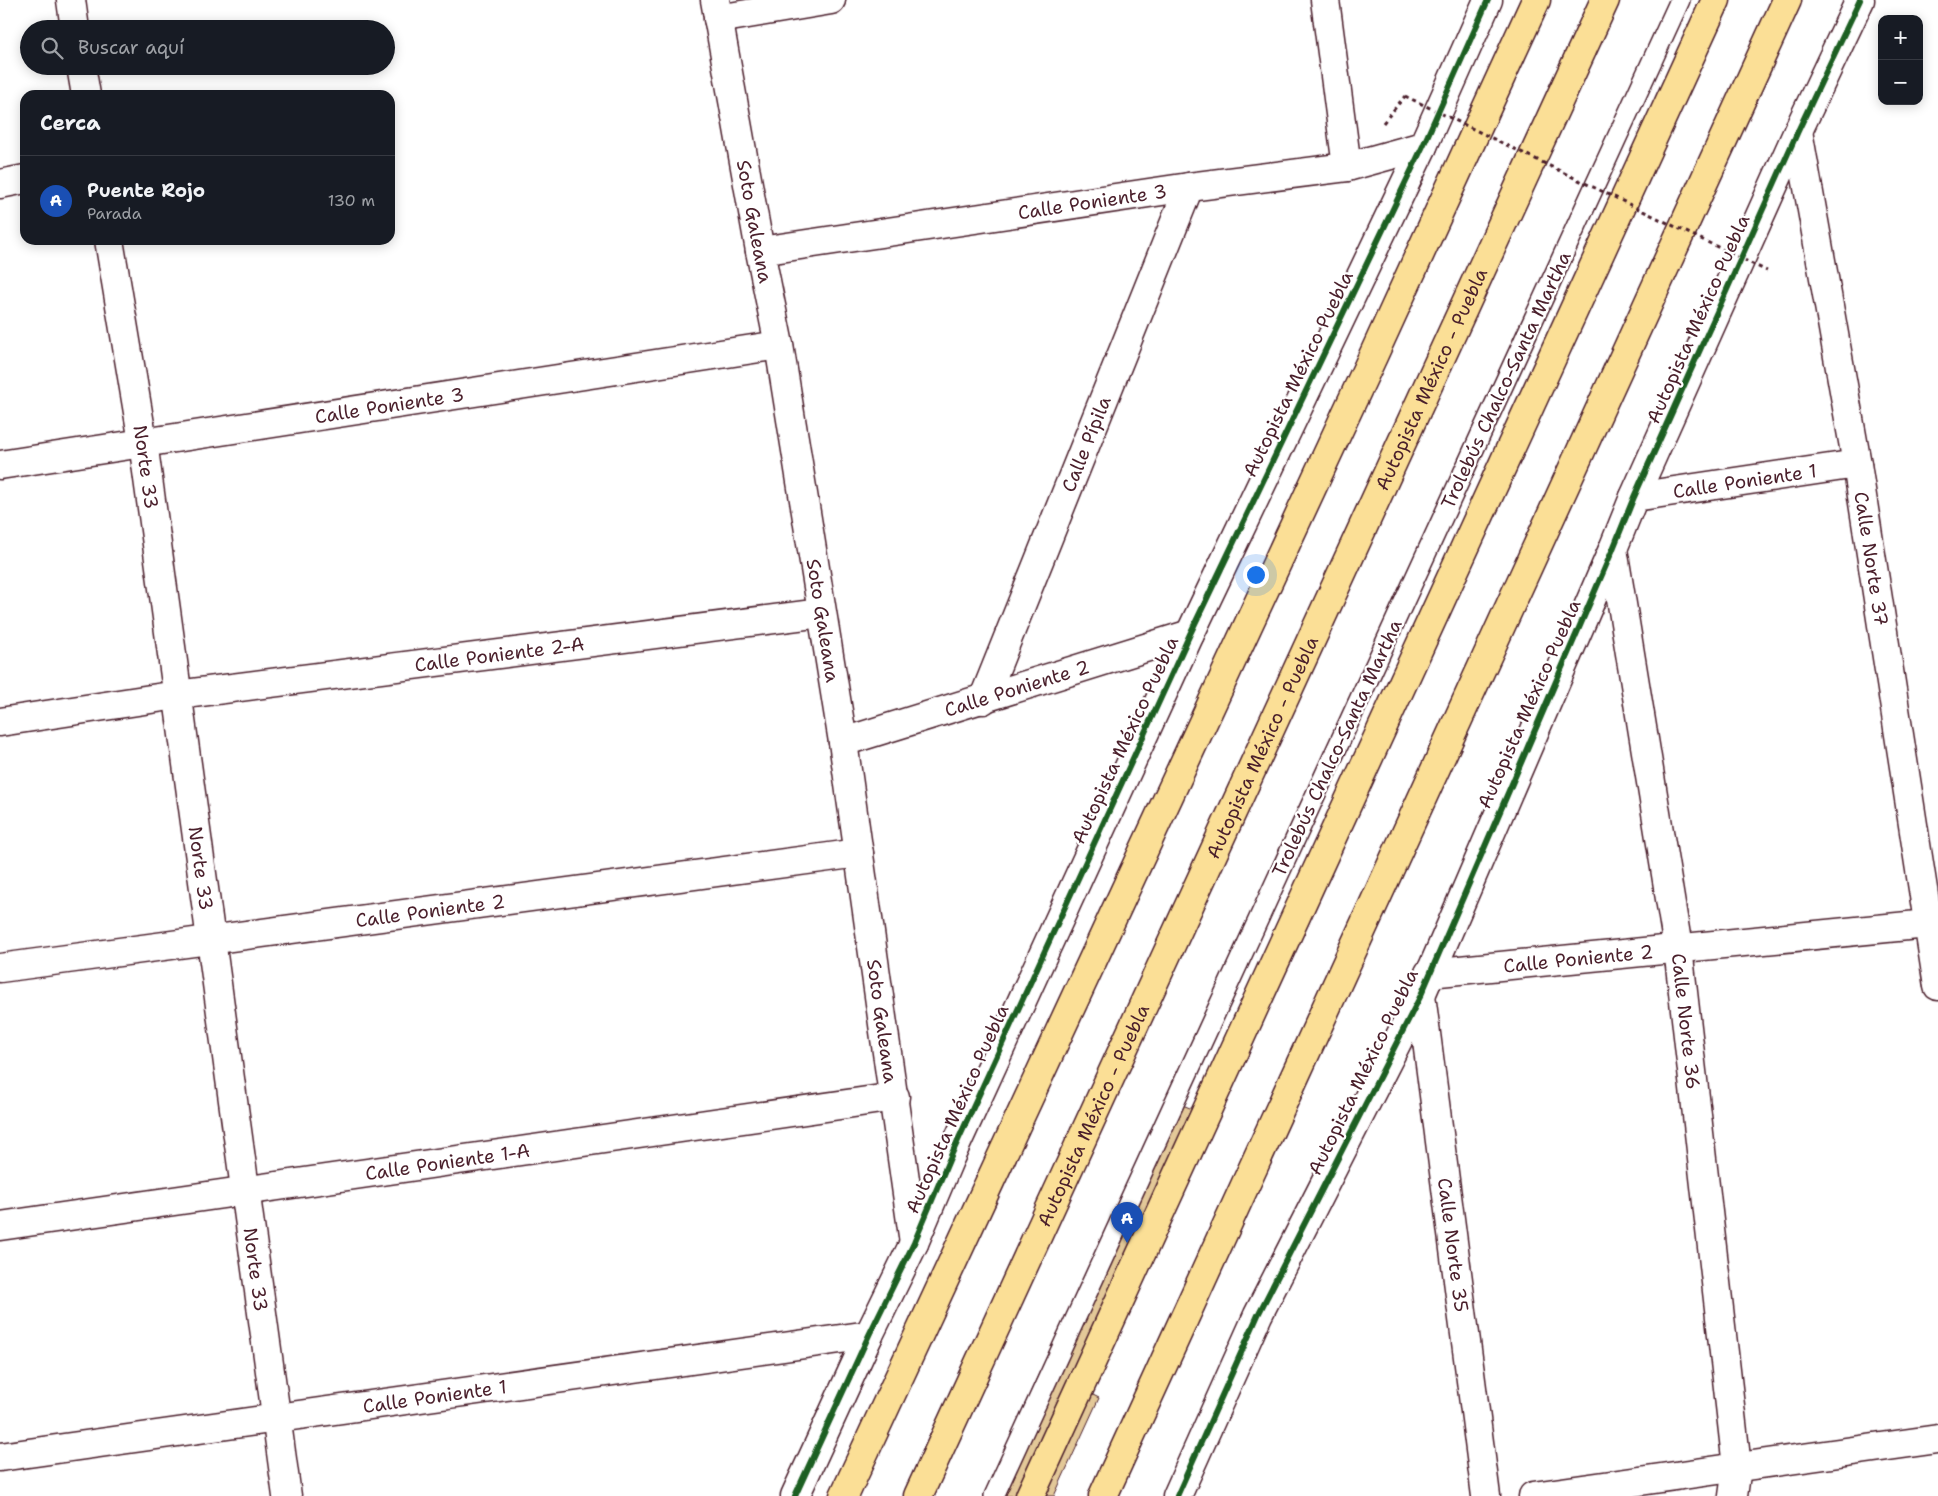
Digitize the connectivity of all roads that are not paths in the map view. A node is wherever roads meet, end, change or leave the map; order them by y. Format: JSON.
{"nodes":[{"id":1,"x":71,"y":0,"type":"edge"},
{"id":2,"x":831,"y":0,"type":"edge"},
{"id":3,"x":1325,"y":0,"type":"edge"},
{"id":4,"x":1488,"y":0,"type":"edge"},
{"id":5,"x":1536,"y":0,"type":"edge"},
{"id":6,"x":1605,"y":0,"type":"edge"},
{"id":7,"x":1680,"y":0,"type":"edge"},
{"id":8,"x":1705,"y":0,"type":"edge"},
{"id":9,"x":1716,"y":0,"type":"edge"},
{"id":10,"x":1787,"y":0,"type":"edge"},
{"id":11,"x":1860,"y":0,"type":"edge"},
{"id":12,"x":717,"y":10,"type":"edge"},
{"id":13,"x":74,"y":20,"type":"edge"},
{"id":14,"x":83,"y":75,"type":"edge"},
{"id":15,"x":85,"y":90,"type":"edge"},
{"id":16,"x":1798,"y":131,"type":"junction"},
{"id":17,"x":1424,"y":146,"type":"junction"},
{"id":18,"x":1347,"y":167,"type":"junction"},
{"id":19,"x":20,"y":181,"type":"edge"},
{"id":20,"x":0,"y":184,"type":"edge"},
{"id":21,"x":1189,"y":187,"type":"junction"},
{"id":22,"x":111,"y":245,"type":"edge"},
{"id":23,"x":760,"y":251,"type":"junction"},
{"id":24,"x":779,"y":345,"type":"junction"},
{"id":25,"x":143,"y":442,"type":"junction"},
{"id":26,"x":1857,"y":464,"type":"junction"},
{"id":27,"x":0,"y":465,"type":"edge"},
{"id":28,"x":1634,"y":497,"type":"junction"},
{"id":29,"x":1613,"y":549,"type":"junction"},
{"id":30,"x":821,"y":613,"type":"junction"},
{"id":31,"x":1190,"y":634,"type":"junction"},
{"id":32,"x":177,"y":695,"type":"junction"},
{"id":33,"x":983,"y":700,"type":"junction"},
{"id":34,"x":0,"y":722,"type":"edge"},
{"id":35,"x":843,"y":742,"type":"junction"},
{"id":36,"x":859,"y":852,"type":"junction"},
{"id":37,"x":1933,"y":924,"type":"edge"},
{"id":38,"x":210,"y":939,"type":"junction"},
{"id":39,"x":1678,"y":948,"type":"junction"},
{"id":40,"x":0,"y":968,"type":"edge"},
{"id":41,"x":1425,"y":984,"type":"junction"},
{"id":42,"x":1938,"y":986,"type":"edge"},
{"id":43,"x":895,"y":1097,"type":"junction"},
{"id":44,"x":245,"y":1191,"type":"junction"},
{"id":45,"x":0,"y":1226,"type":"edge"},
{"id":46,"x":914,"y":1244,"type":"junction"},
{"id":47,"x":868,"y":1336,"type":"junction"},
{"id":48,"x":277,"y":1420,"type":"junction"},
{"id":49,"x":1938,"y":1440,"type":"edge"},
{"id":50,"x":0,"y":1457,"type":"edge"},
{"id":51,"x":1737,"y":1467,"type":"junction"},
{"id":52,"x":287,"y":1496,"type":"edge"},
{"id":53,"x":795,"y":1496,"type":"edge"},
{"id":54,"x":844,"y":1496,"type":"edge"},
{"id":55,"x":918,"y":1496,"type":"edge"},
{"id":56,"x":994,"y":1496,"type":"edge"},
{"id":57,"x":1018,"y":1496,"type":"edge"},
{"id":58,"x":1030,"y":1496,"type":"edge"},
{"id":59,"x":1103,"y":1496,"type":"edge"},
{"id":60,"x":1177,"y":1496,"type":"edge"},
{"id":61,"x":1486,"y":1496,"type":"edge"},
{"id":62,"x":1532,"y":1496,"type":"edge"},
{"id":63,"x":1733,"y":1496,"type":"edge"}],
"edges":[{"from":1,"to":13,"type":"street"},
{"from":2,"to":12,"type":"street"},
{"from":3,"to":18,"type":"street"},
{"from":4,"to":17,"type":"street","name":"Autopista México Puebla"},
{"from":5,"to":54,"type":"highway"},
{"from":6,"to":55,"type":"highway","name":"Autopista México - Puebla"},
{"from":7,"to":56,"type":"lane","name":"Trolebús Chalco-Santa Martha"},
{"from":8,"to":57,"type":"lane"},
{"from":9,"to":58,"type":"highway"},
{"from":10,"to":59,"type":"highway"},
{"from":11,"to":16,"type":"street","name":"Autopista México Puebla"},
{"from":12,"to":23,"type":"street","name":"Soto Galeana"},
{"from":14,"to":15,"type":"street"},
{"from":16,"to":26,"type":"street","name":"Calle Norte 37"},
{"from":16,"to":28,"type":"street","name":"Autopista México Puebla"},
{"from":17,"to":18,"type":"street","name":"Calle Poniente 3"},
{"from":17,"to":31,"type":"street","name":"Autopista México Puebla"},
{"from":18,"to":21,"type":"street","name":"Calle Poniente 3"},
{"from":19,"to":20,"type":"street"},
{"from":21,"to":23,"type":"street","name":"Calle Poniente 3"},
{"from":21,"to":33,"type":"street","name":"Calle Pípila"},
{"from":22,"to":25,"type":"street","name":"Norte 33"},
{"from":23,"to":24,"type":"street","name":"Soto Galeana"},
{"from":24,"to":25,"type":"street","name":"Calle Poniente 3"},
{"from":24,"to":30,"type":"street","name":"Soto Galeana"},
{"from":25,"to":27,"type":"street","name":"Calle Poniente 3"},
{"from":25,"to":32,"type":"street","name":"Norte 33"},
{"from":26,"to":28,"type":"street","name":"Calle Poniente 1"},
{"from":26,"to":37,"type":"street","name":"Calle Norte 37"},
{"from":28,"to":29,"type":"street","name":"Autopista México Puebla"},
{"from":29,"to":39,"type":"street","name":"Calle Norte 36"},
{"from":29,"to":41,"type":"street","name":"Autopista México Puebla"},
{"from":30,"to":32,"type":"street","name":"Calle Poniente 2-A"},
{"from":30,"to":35,"type":"street","name":"Soto Galeana"},
{"from":31,"to":33,"type":"street","name":"Calle Poniente 2"},
{"from":31,"to":46,"type":"street","name":"Autopista México Puebla"},
{"from":32,"to":34,"type":"street","name":"Calle Poniente 2-A"},
{"from":32,"to":38,"type":"street","name":"Norte 33"},
{"from":33,"to":35,"type":"street","name":"Calle Poniente 2"},
{"from":35,"to":36,"type":"street","name":"Soto Galeana"},
{"from":36,"to":38,"type":"street","name":"Calle Poniente 2"},
{"from":36,"to":43,"type":"street","name":"Soto Galeana"},
{"from":37,"to":39,"type":"street","name":"Calle Poniente 2"},
{"from":37,"to":42,"type":"street","name":"Calle Norte 37"},
{"from":38,"to":40,"type":"street","name":"Calle Poniente 2"},
{"from":38,"to":44,"type":"street","name":"Norte 33"},
{"from":39,"to":41,"type":"street","name":"Calle Poniente 2"},
{"from":39,"to":51,"type":"street","name":"Calle Norte 36"},
{"from":41,"to":60,"type":"street","name":"Autopista México Puebla"},
{"from":41,"to":61,"type":"street","name":"Calle Norte 35"},
{"from":43,"to":44,"type":"street","name":"Calle Poniente 1-A"},
{"from":43,"to":46,"type":"street","name":"Soto Galeana"},
{"from":44,"to":45,"type":"street","name":"Calle Poniente 1-A"},
{"from":44,"to":48,"type":"street","name":"Norte 33"},
{"from":46,"to":47,"type":"street","name":"Autopista México Puebla"},
{"from":47,"to":48,"type":"street","name":"Calle Poniente 1"},
{"from":47,"to":53,"type":"street","name":"Autopista México Puebla"},
{"from":48,"to":50,"type":"street","name":"Calle Poniente 1"},
{"from":48,"to":52,"type":"street","name":"Norte 33"},
{"from":49,"to":51,"type":"street"},
{"from":51,"to":62,"type":"street"},
{"from":51,"to":63,"type":"street","name":"Calle Norte 36"}]}
